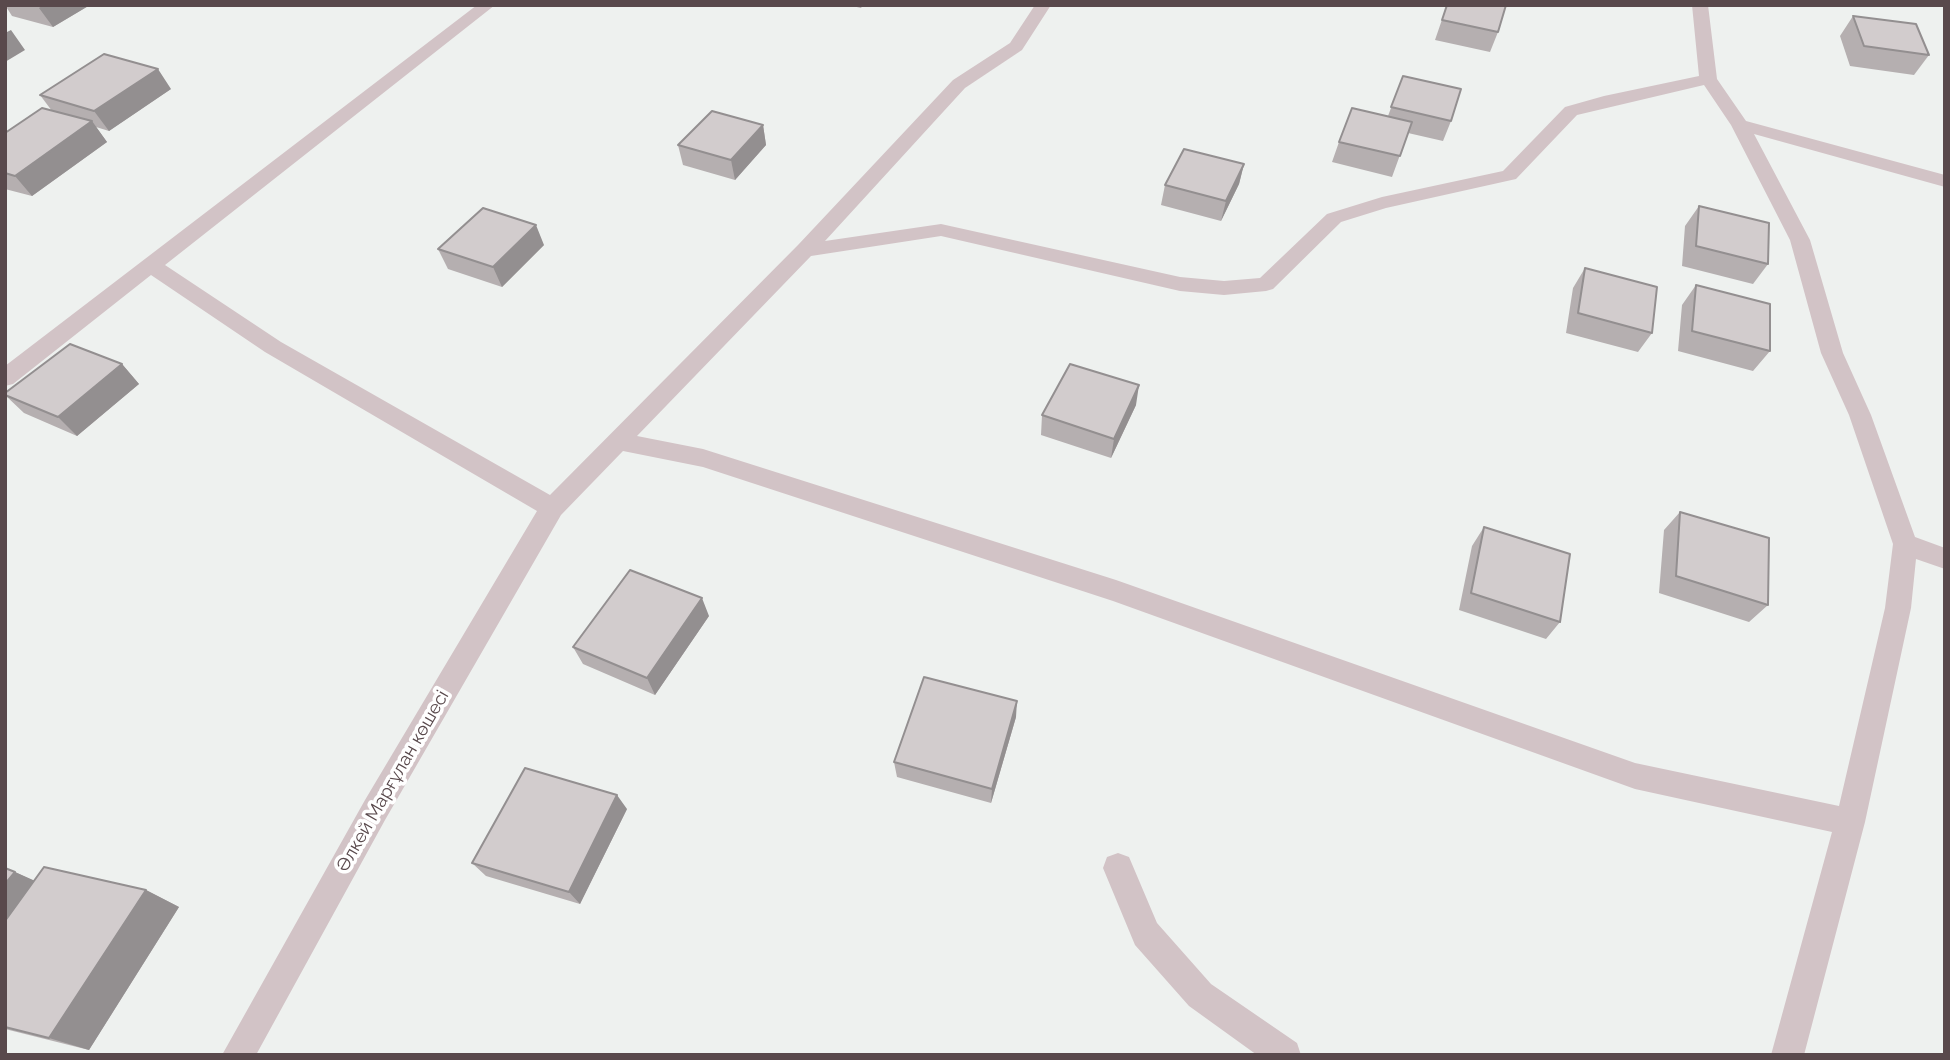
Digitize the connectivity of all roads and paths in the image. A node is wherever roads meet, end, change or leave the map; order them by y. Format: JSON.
{"nodes":[{"id":1,"x":486,"y":5,"type":"edge"},
{"id":2,"x":1043,"y":5,"type":"edge"},
{"id":3,"x":1700,"y":5,"type":"edge"},
{"id":4,"x":1708,"y":79,"type":"junction"},
{"id":5,"x":1740,"y":125,"type":"junction"},
{"id":6,"x":1945,"y":181,"type":"edge"},
{"id":7,"x":805,"y":250,"type":"junction"},
{"id":8,"x":152,"y":266,"type":"junction"},
{"id":9,"x":5,"y":378,"type":"edge"},
{"id":10,"x":618,"y":441,"type":"junction"},
{"id":11,"x":552,"y":508,"type":"junction"},
{"id":12,"x":1905,"y":544,"type":"junction"},
{"id":13,"x":1945,"y":559,"type":"edge"},
{"id":14,"x":1850,"y":822,"type":"junction"},
{"id":15,"x":1118,"y":868,"type":"dead end"},
{"id":16,"x":238,"y":1055,"type":"edge"},
{"id":17,"x":1285,"y":1055,"type":"edge"},
{"id":18,"x":1787,"y":1055,"type":"edge"}],
"edges":[{"from":1,"to":8,"type":"lane"},
{"from":2,"to":7,"type":"lane","name":"Әлкей Марғұлан көшесі"},
{"from":3,"to":4,"type":"lane"},
{"from":4,"to":5,"type":"lane"},
{"from":4,"to":7,"type":"lane"},
{"from":5,"to":6,"type":"lane"},
{"from":5,"to":12,"type":"lane"},
{"from":7,"to":10,"type":"lane","name":"Әлкей Марғұлан көшесі"},
{"from":8,"to":9,"type":"lane"},
{"from":8,"to":11,"type":"lane"},
{"from":10,"to":11,"type":"lane","name":"Әлкей Марғұлан көшесі"},
{"from":10,"to":14,"type":"lane"},
{"from":11,"to":16,"type":"lane","name":"Әлкей Марғұлан көшесі"},
{"from":12,"to":13,"type":"lane"},
{"from":12,"to":14,"type":"lane"},
{"from":14,"to":18,"type":"lane"},
{"from":15,"to":17,"type":"lane"}]}
